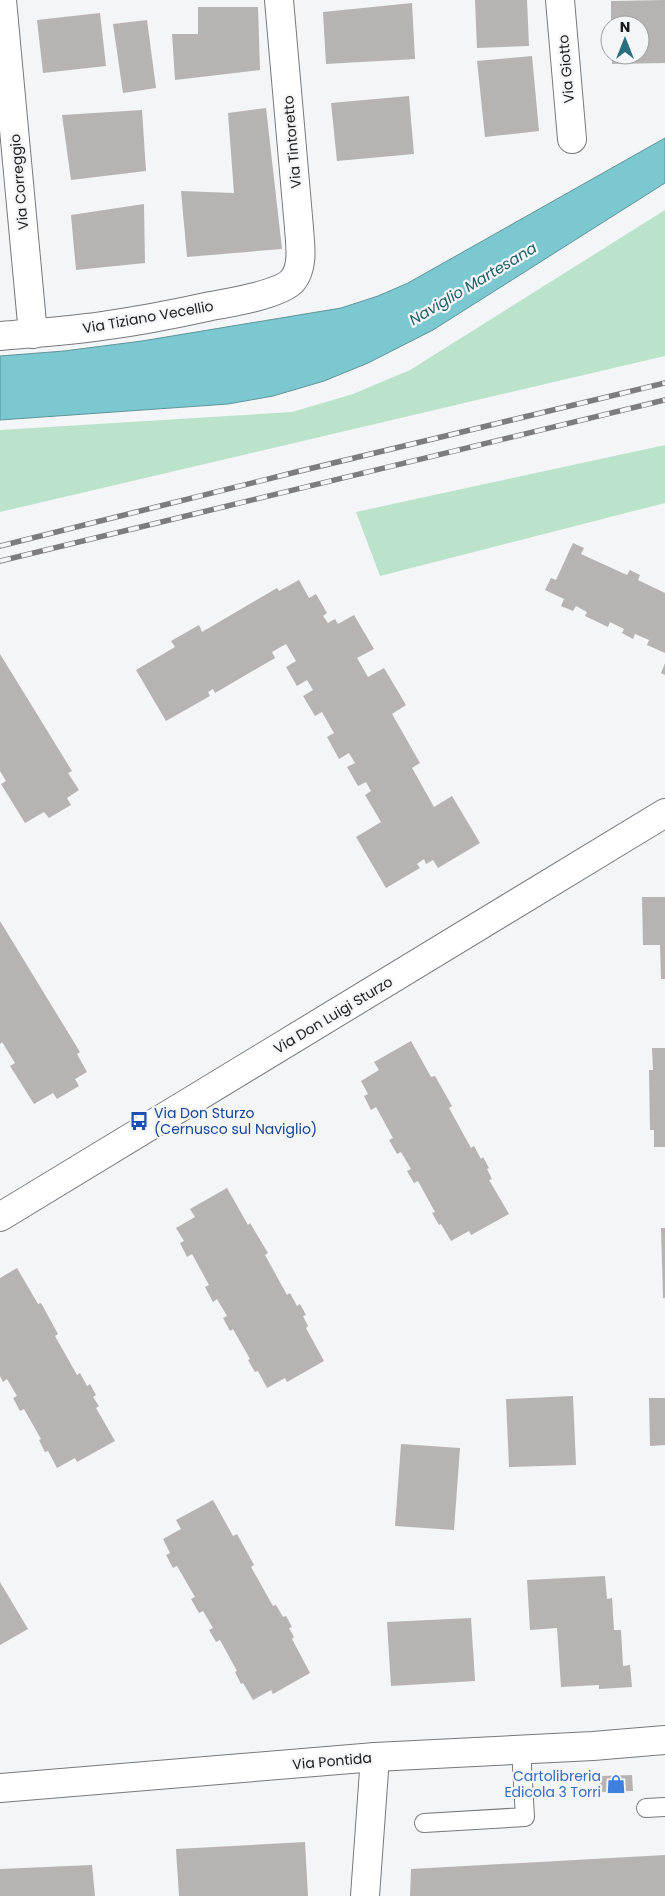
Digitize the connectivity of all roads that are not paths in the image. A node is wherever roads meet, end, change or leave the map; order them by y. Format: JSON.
{"nodes":[{"id":1,"x":2,"y":0,"type":"edge"},
{"id":2,"x":279,"y":0,"type":"edge"},
{"id":3,"x":560,"y":0,"type":"edge"},
{"id":4,"x":572,"y":139,"type":"dead end"},
{"id":5,"x":292,"y":282,"type":"joint"},
{"id":6,"x":33,"y":334,"type":"junction"},
{"id":7,"x":0,"y":336,"type":"edge"},
{"id":8,"x":665,"y":813,"type":"edge"},
{"id":9,"x":0,"y":1217,"type":"edge"},
{"id":10,"x":665,"y":1740,"type":"edge"},
{"id":11,"x":521,"y":1749,"type":"junction"},
{"id":12,"x":376,"y":1757,"type":"junction"},
{"id":13,"x":0,"y":1788,"type":"edge"},
{"id":14,"x":665,"y":1807,"type":"edge"},
{"id":15,"x":646,"y":1808,"type":"dead end"},
{"id":16,"x":424,"y":1823,"type":"dead end"},
{"id":17,"x":365,"y":1896,"type":"edge"}],
"edges":[{"from":1,"to":6,"type":"street","name":"Via Correggio"},
{"from":2,"to":5,"type":"street","name":"Via Tintoretto"},
{"from":3,"to":4,"type":"street","name":"Via Giotto"},
{"from":5,"to":6,"type":"street","name":"Via Tiziano Vecellio"},
{"from":6,"to":7,"type":"street","name":"Via Tiziano Vecellio"},
{"from":8,"to":9,"type":"street","name":"Via Don Luigi Sturzo"},
{"from":10,"to":11,"type":"street","name":"Via Pontida"},
{"from":11,"to":12,"type":"street","name":"Via Pontida"},
{"from":11,"to":16,"type":"lane"},
{"from":12,"to":13,"type":"street","name":"Via Pontida"},
{"from":12,"to":17,"type":"street"},
{"from":14,"to":15,"type":"lane"}]}
